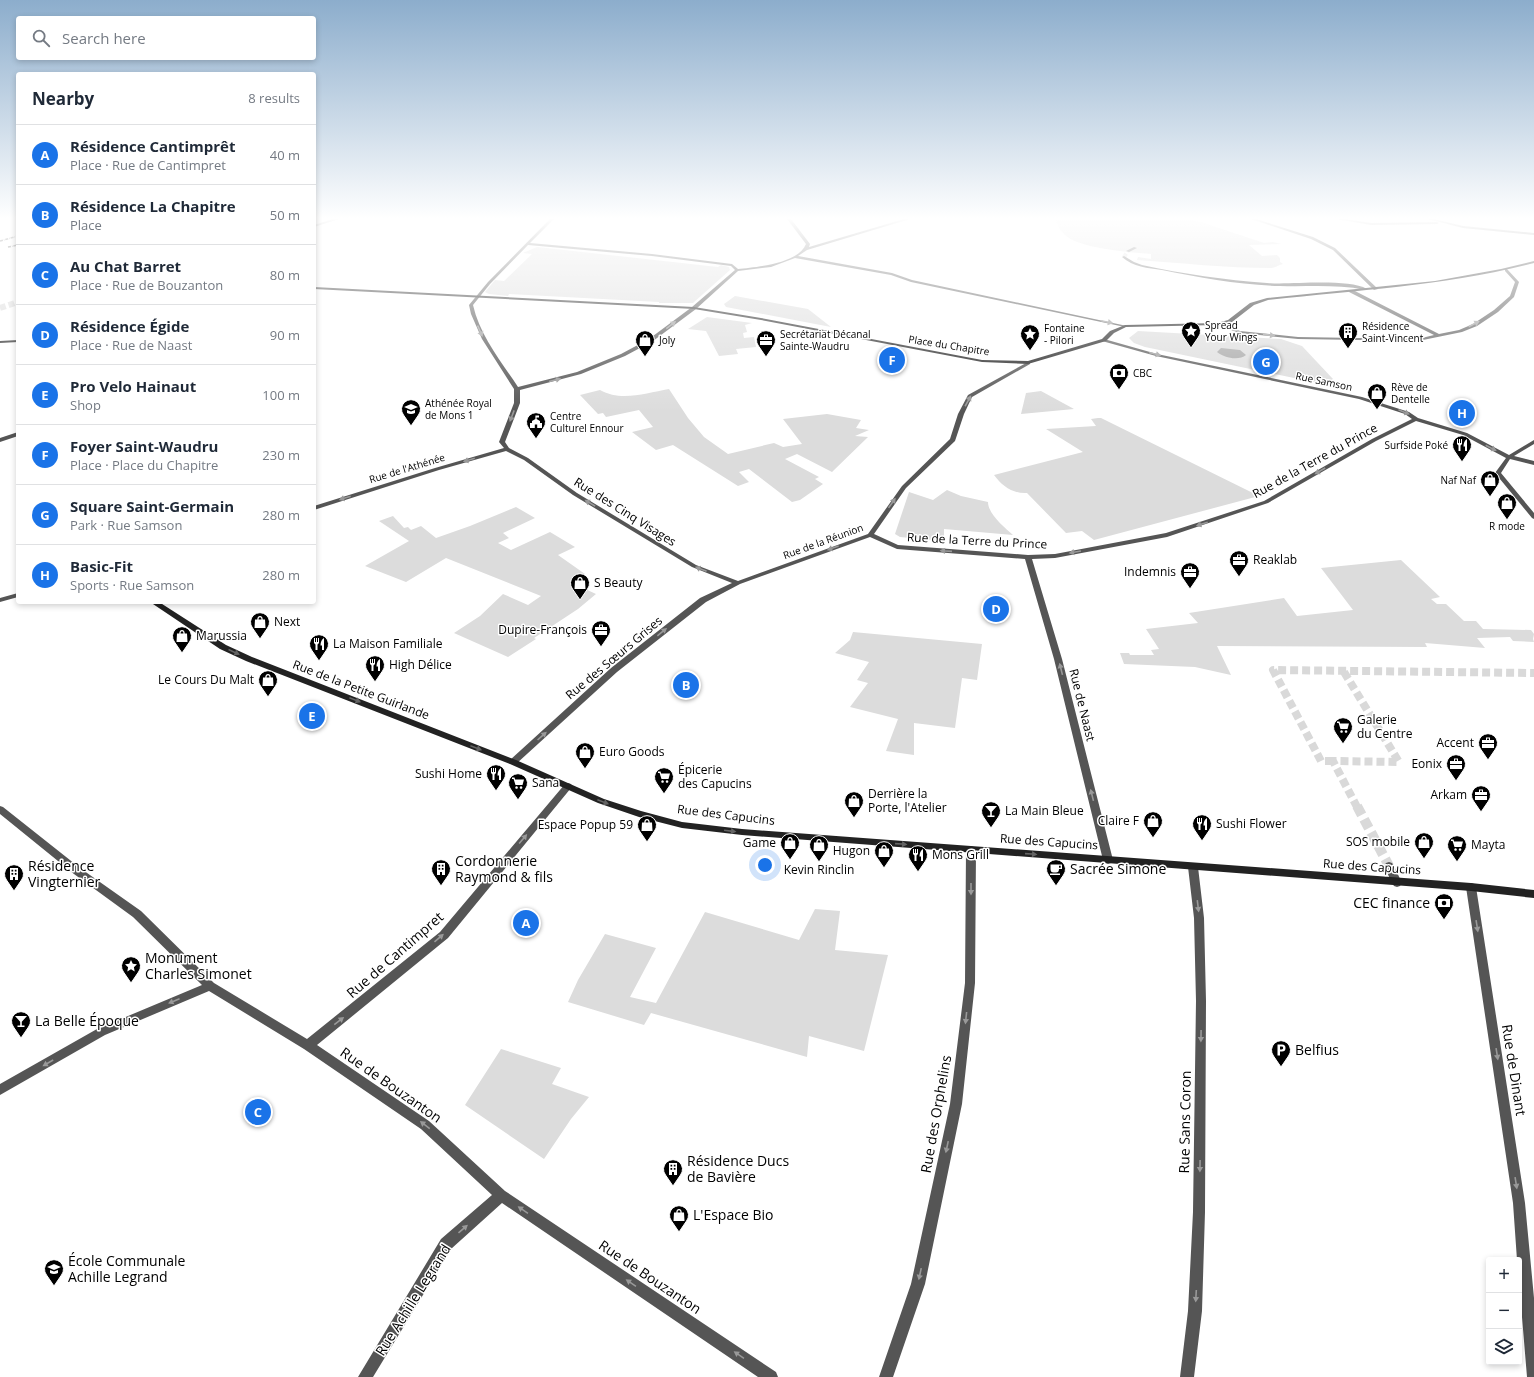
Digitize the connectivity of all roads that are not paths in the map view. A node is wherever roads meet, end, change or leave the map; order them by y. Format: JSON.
{"nodes":[{"id":1,"x":491,"y":283,"type":"edge"},
{"id":2,"x":722,"y":283,"type":"edge"},
{"id":3,"x":922,"y":283,"type":"edge"},
{"id":4,"x":1258,"y":283,"type":"edge"},
{"id":5,"x":1371,"y":283,"type":"edge"},
{"id":6,"x":1422,"y":283,"type":"edge"},
{"id":7,"x":1517,"y":283,"type":"edge"},
{"id":8,"x":316,"y":288,"type":"edge"},
{"id":9,"x":1376,"y":288,"type":"junction"},
{"id":10,"x":1365,"y":290,"type":"junction"},
{"id":11,"x":1351,"y":291,"type":"junction"},
{"id":12,"x":478,"y":297,"type":"junction"},
{"id":13,"x":694,"y":308,"type":"junction"},
{"id":14,"x":1218,"y":324,"type":"junction"},
{"id":15,"x":1125,"y":326,"type":"junction"},
{"id":16,"x":1437,"y":335,"type":"junction"},
{"id":17,"x":1104,"y":340,"type":"junction"},
{"id":18,"x":16,"y":341,"type":"edge"},
{"id":19,"x":0,"y":342,"type":"edge"},
{"id":20,"x":1028,"y":363,"type":"junction"},
{"id":21,"x":517,"y":389,"type":"junction"},
{"id":22,"x":1416,"y":419,"type":"junction"},
{"id":23,"x":16,"y":435,"type":"edge"},
{"id":24,"x":0,"y":440,"type":"edge"},
{"id":25,"x":1534,"y":442,"type":"edge"},
{"id":26,"x":507,"y":449,"type":"junction"},
{"id":27,"x":1508,"y":457,"type":"junction"},
{"id":28,"x":1534,"y":463,"type":"edge"},
{"id":29,"x":316,"y":507,"type":"edge"},
{"id":30,"x":1534,"y":517,"type":"edge"},
{"id":31,"x":870,"y":535,"type":"junction"},
{"id":32,"x":1028,"y":557,"type":"junction"},
{"id":33,"x":738,"y":583,"type":"junction"},
{"id":34,"x":16,"y":596,"type":"edge"},
{"id":35,"x":0,"y":600,"type":"edge"},
{"id":36,"x":157,"y":604,"type":"edge"},
{"id":37,"x":513,"y":762,"type":"junction"},
{"id":38,"x":568,"y":786,"type":"junction"},
{"id":39,"x":0,"y":809,"type":"edge"},
{"id":40,"x":971,"y":850,"type":"junction"},
{"id":41,"x":1108,"y":860,"type":"junction"},
{"id":42,"x":1389,"y":866,"type":"tunnel mouth"},
{"id":43,"x":1193,"y":867,"type":"junction"},
{"id":44,"x":1398,"y":882,"type":"junction"},
{"id":45,"x":1471,"y":887,"type":"junction"},
{"id":46,"x":1534,"y":894,"type":"edge"},
{"id":47,"x":210,"y":986,"type":"junction"},
{"id":48,"x":308,"y":1045,"type":"junction"},
{"id":49,"x":0,"y":1090,"type":"edge"},
{"id":50,"x":501,"y":1195,"type":"junction"},
{"id":51,"x":365,"y":1377,"type":"edge"},
{"id":52,"x":771,"y":1377,"type":"edge"},
{"id":53,"x":886,"y":1377,"type":"edge"},
{"id":54,"x":1187,"y":1377,"type":"edge"},
{"id":55,"x":1534,"y":1377,"type":"edge"}],
"edges":[{"from":1,"to":12,"type":"street"},
{"from":2,"to":13,"type":"street"},
{"from":3,"to":15,"type":"street","one_way":true},
{"from":4,"to":10,"type":"street"},
{"from":5,"to":9,"type":"street"},
{"from":6,"to":9,"type":"street"},
{"from":16,"to":7,"type":"street","one_way":true},
{"from":8,"to":12,"type":"street","name":"Place du Chapitre"},
{"from":9,"to":10,"type":"street"},
{"from":10,"to":11,"type":"street"},
{"from":11,"to":14,"type":"street"},
{"from":11,"to":16,"type":"street"},
{"from":12,"to":13,"type":"street","name":"Place du Chapitre"},
{"from":12,"to":21,"type":"street","one_way":true},
{"from":13,"to":20,"type":"street","name":"Place du Chapitre"},
{"from":21,"to":13,"type":"street","one_way":true},
{"from":14,"to":15,"type":"street"},
{"from":14,"to":16,"type":"street","one_way":true},
{"from":15,"to":17,"type":"street","name":"Place du Chapitre"},
{"from":17,"to":20,"type":"street","name":"Place du Chapitre"},
{"from":17,"to":22,"type":"street","name":"Rue Samson","one_way":true},
{"from":18,"to":19,"type":"street"},
{"from":31,"to":20,"type":"street","name":"Rue de la Réunion","one_way":true},
{"from":21,"to":26,"type":"street","one_way":true},
{"from":22,"to":27,"type":"street","name":"Rue Samson","one_way":true},
{"from":22,"to":32,"type":"street","name":"Rue de la Terre du Prince","one_way":true},
{"from":23,"to":24,"type":"street"},
{"from":25,"to":27,"type":"street"},
{"from":26,"to":29,"type":"street","name":"Rue de l'Athénée","one_way":true},
{"from":33,"to":26,"type":"street","name":"Rue des Cinq Visages","one_way":true},
{"from":27,"to":28,"type":"street","name":"Rue Samson"},
{"from":27,"to":30,"type":"street"},
{"from":32,"to":31,"type":"street","name":"Rue de la Terre du Prince","one_way":true},
{"from":31,"to":33,"type":"street","name":"Rue de la Réunion","one_way":true},
{"from":41,"to":32,"type":"street","name":"Rue de Naast","one_way":true},
{"from":37,"to":33,"type":"street","name":"Rue des Sœurs Grises","one_way":true},
{"from":34,"to":35,"type":"street"},
{"from":36,"to":37,"type":"street","name":"Rue de la Petite Guirlande","one_way":true},
{"from":37,"to":38,"type":"street","name":"Rue de la Petite Guirlande"},
{"from":38,"to":40,"type":"street","name":"Rue des Capucins","one_way":true},
{"from":48,"to":38,"type":"street","name":"Rue de Cantimpret","one_way":true},
{"from":39,"to":47,"type":"street","name":"Rue de Bouzanton"},
{"from":40,"to":41,"type":"street","name":"Rue des Capucins","one_way":true},
{"from":40,"to":53,"type":"street","name":"Rue des Orphelins","one_way":true},
{"from":41,"to":43,"type":"street","name":"Rue des Capucins"},
{"from":42,"to":44,"type":"street"},
{"from":43,"to":44,"type":"street","name":"Rue des Capucins"},
{"from":43,"to":54,"type":"street","name":"Rue Sans Coron","one_way":true},
{"from":44,"to":45,"type":"street","name":"Rue des Capucins"},
{"from":45,"to":46,"type":"street","name":"Rue des Capucins"},
{"from":45,"to":55,"type":"street","name":"Rue de Dinant","one_way":true},
{"from":47,"to":48,"type":"street","name":"Rue de Bouzanton"},
{"from":47,"to":49,"type":"street","one_way":true},
{"from":50,"to":48,"type":"street","name":"Rue de Bouzanton","one_way":true},
{"from":51,"to":50,"type":"street","name":"Rue Achille Legrand","one_way":true},
{"from":52,"to":50,"type":"street","name":"Rue de Bouzanton","one_way":true}]}
